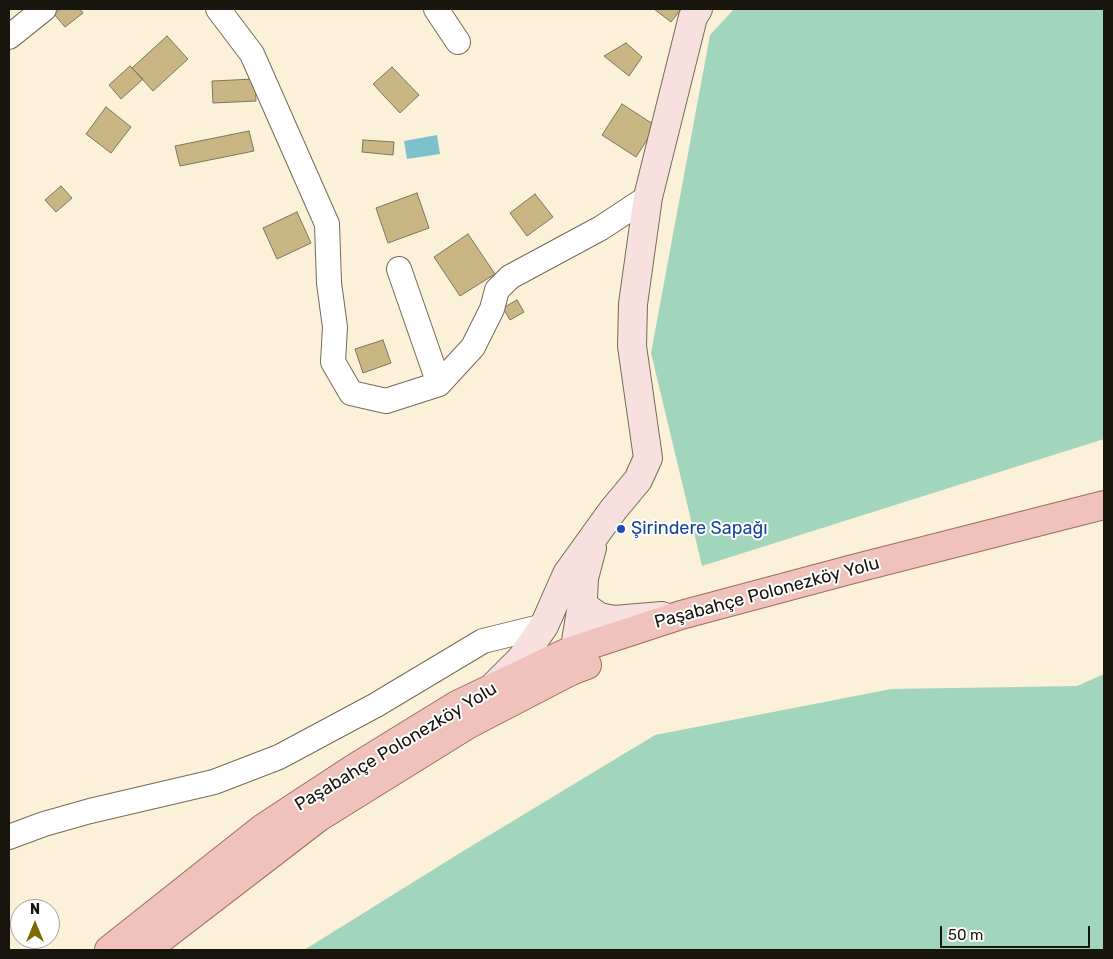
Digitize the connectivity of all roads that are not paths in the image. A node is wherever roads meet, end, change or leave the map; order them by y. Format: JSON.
{"nodes":[{"id":1,"x":44,"y":9,"type":"edge"},
{"id":2,"x":218,"y":9,"type":"edge"},
{"id":3,"x":436,"y":9,"type":"edge"},
{"id":4,"x":698,"y":9,"type":"edge"},
{"id":5,"x":9,"y":37,"type":"edge"},
{"id":6,"x":458,"y":42,"type":"dead end"},
{"id":7,"x":648,"y":197,"type":"junction"},
{"id":8,"x":399,"y":269,"type":"dead end"},
{"id":9,"x":439,"y":384,"type":"junction"},
{"id":10,"x":1104,"y":505,"type":"edge"},
{"id":11,"x":1036,"y":523,"type":"junction"},
{"id":12,"x":598,"y":530,"type":"junction"},
{"id":13,"x":583,"y":599,"type":"junction"},
{"id":14,"x":681,"y":614,"type":"junction"},
{"id":15,"x":544,"y":626,"type":"junction"},
{"id":16,"x":569,"y":659,"type":"junction"},
{"id":17,"x":492,"y":688,"type":"junction"},
{"id":18,"x":9,"y":837,"type":"edge"},
{"id":19,"x":109,"y":950,"type":"edge"},
{"id":20,"x":146,"y":950,"type":"edge"}],
"edges":[{"from":1,"to":5,"type":"street"},
{"from":2,"to":9,"type":"street"},
{"from":3,"to":6,"type":"street"},
{"from":4,"to":7,"type":"street"},
{"from":7,"to":9,"type":"street"},
{"from":7,"to":12,"type":"street"},
{"from":8,"to":9,"type":"street"},
{"from":10,"to":11,"type":"main road","name":"Paşabahçe Polonezköy Yolu"},
{"from":11,"to":14,"type":"main road","name":"Paşabahçe Polonezköy Yolu"},
{"from":11,"to":16,"type":"main road","name":"Paşabahçe Polonezköy Yolu"},
{"from":12,"to":13,"type":"street"},
{"from":12,"to":15,"type":"street"},
{"from":13,"to":14,"type":"street"},
{"from":13,"to":16,"type":"street"},
{"from":14,"to":16,"type":"main road","name":"Paşabahçe Polonezköy Yolu"},
{"from":15,"to":16,"type":"street"},
{"from":15,"to":17,"type":"street"},
{"from":15,"to":18,"type":"street"},
{"from":16,"to":17,"type":"main road","name":"Paşabahçe Polonezköy Yolu"},
{"from":16,"to":20,"type":"main road","name":"Paşabahçe Polonezköy Yolu"},
{"from":17,"to":19,"type":"main road","name":"Paşabahçe Polonezköy Yolu"}]}
